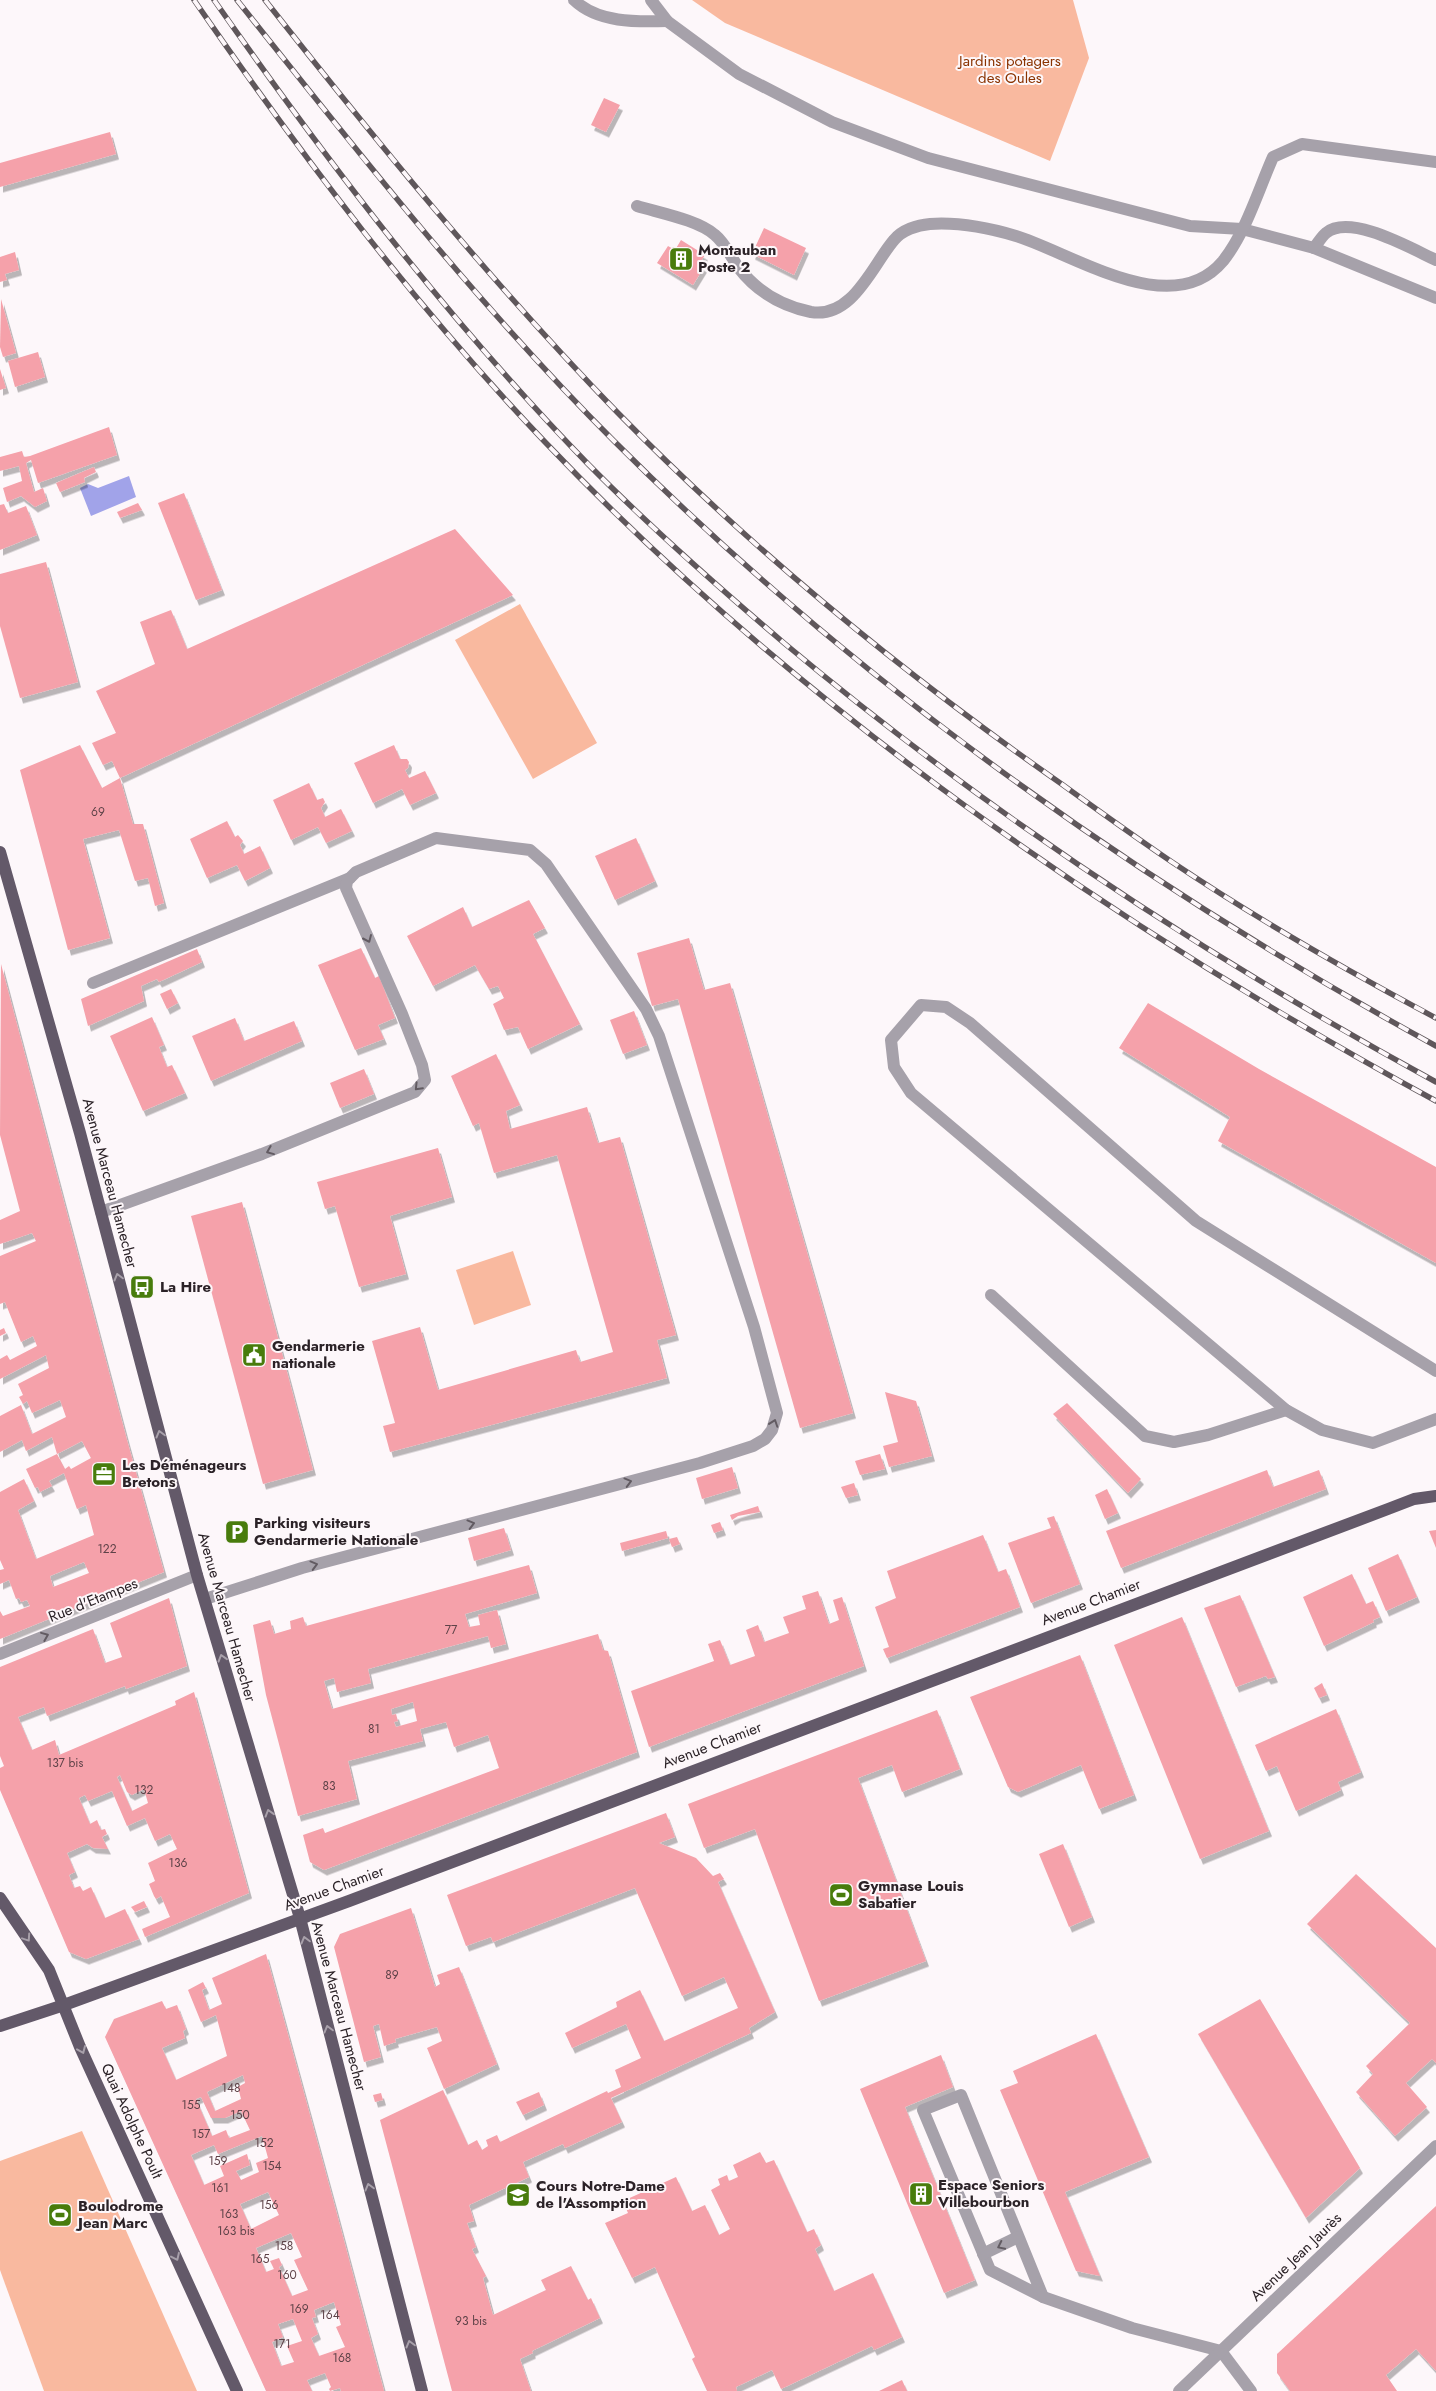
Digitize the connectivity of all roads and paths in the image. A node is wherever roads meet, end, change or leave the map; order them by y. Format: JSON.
{"nodes":[{"id":1,"x":574,"y":0,"type":"edge"},
{"id":2,"x":651,"y":0,"type":"edge"},
{"id":3,"x":667,"y":21,"type":"junction"},
{"id":4,"x":1436,"y":162,"type":"edge"},
{"id":5,"x":637,"y":206,"type":"dead end"},
{"id":6,"x":1242,"y":229,"type":"junction"},
{"id":7,"x":1314,"y":248,"type":"junction"},
{"id":8,"x":1436,"y":260,"type":"edge"},
{"id":9,"x":1436,"y":298,"type":"edge"},
{"id":10,"x":0,"y":852,"type":"edge"},
{"id":11,"x":350,"y":878,"type":"junction"},
{"id":12,"x":93,"y":983,"type":"dead end"},
{"id":13,"x":101,"y":1212,"type":"junction"},
{"id":14,"x":991,"y":1296,"type":"dead end"},
{"id":15,"x":1436,"y":1371,"type":"edge"},
{"id":16,"x":1286,"y":1410,"type":"junction"},
{"id":17,"x":1436,"y":1419,"type":"edge"},
{"id":18,"x":1436,"y":1496,"type":"edge"},
{"id":19,"x":197,"y":1576,"type":"junction"},
{"id":20,"x":205,"y":1599,"type":"junction"},
{"id":21,"x":0,"y":1654,"type":"edge"},
{"id":22,"x":0,"y":1898,"type":"edge"},
{"id":23,"x":300,"y":1918,"type":"junction"},
{"id":24,"x":64,"y":2005,"type":"junction"},
{"id":25,"x":0,"y":2026,"type":"edge"},
{"id":26,"x":1436,"y":2146,"type":"edge"},
{"id":27,"x":1018,"y":2237,"type":"junction"},
{"id":28,"x":983,"y":2254,"type":"junction"},
{"id":29,"x":1043,"y":2297,"type":"junction"},
{"id":30,"x":1221,"y":2351,"type":"junction"},
{"id":31,"x":237,"y":2391,"type":"edge"},
{"id":32,"x":422,"y":2391,"type":"edge"},
{"id":33,"x":1179,"y":2391,"type":"edge"},
{"id":34,"x":1251,"y":2391,"type":"edge"}],
"edges":[{"from":1,"to":3,"type":"street"},
{"from":2,"to":3,"type":"street"},
{"from":3,"to":6,"type":"street"},
{"from":4,"to":6,"type":"street"},
{"from":5,"to":6,"type":"street"},
{"from":6,"to":7,"type":"street"},
{"from":7,"to":8,"type":"street"},
{"from":7,"to":9,"type":"street"},
{"from":10,"to":13,"type":"main road","name":"Avenue Marceau Hamecher"},
{"from":11,"to":12,"type":"street"},
{"from":11,"to":13,"type":"street","one_way":true},
{"from":20,"to":11,"type":"street","one_way":true},
{"from":19,"to":13,"type":"main road","name":"Avenue Marceau Hamecher","one_way":true},
{"from":14,"to":16,"type":"street"},
{"from":15,"to":16,"type":"street"},
{"from":16,"to":17,"type":"street"},
{"from":18,"to":23,"type":"main road","name":"Avenue Chamier"},
{"from":19,"to":20,"type":"main road","name":"Avenue Marceau Hamecher"},
{"from":21,"to":19,"type":"street","name":"Rue d'Etampes","one_way":true},
{"from":23,"to":20,"type":"main road","name":"Avenue Marceau Hamecher","one_way":true},
{"from":22,"to":24,"type":"main road","name":"Quai Adolphe Poult","one_way":true},
{"from":23,"to":24,"type":"main road","name":"Avenue Chamier"},
{"from":32,"to":23,"type":"main road","name":"Avenue Marceau Hamecher","one_way":true},
{"from":24,"to":25,"type":"main road","name":"Avenue Chamier"},
{"from":24,"to":31,"type":"main road","name":"Quai Adolphe Poult","one_way":true},
{"from":26,"to":30,"type":"street","name":"Avenue Jean Jaurès"},
{"from":27,"to":28,"type":"street","one_way":true},
{"from":27,"to":28,"type":"street"},
{"from":27,"to":29,"type":"street"},
{"from":28,"to":29,"type":"street"},
{"from":29,"to":30,"type":"street"},
{"from":30,"to":33,"type":"street","name":"Avenue Jean Jaurès"},
{"from":30,"to":34,"type":"street"}]}
